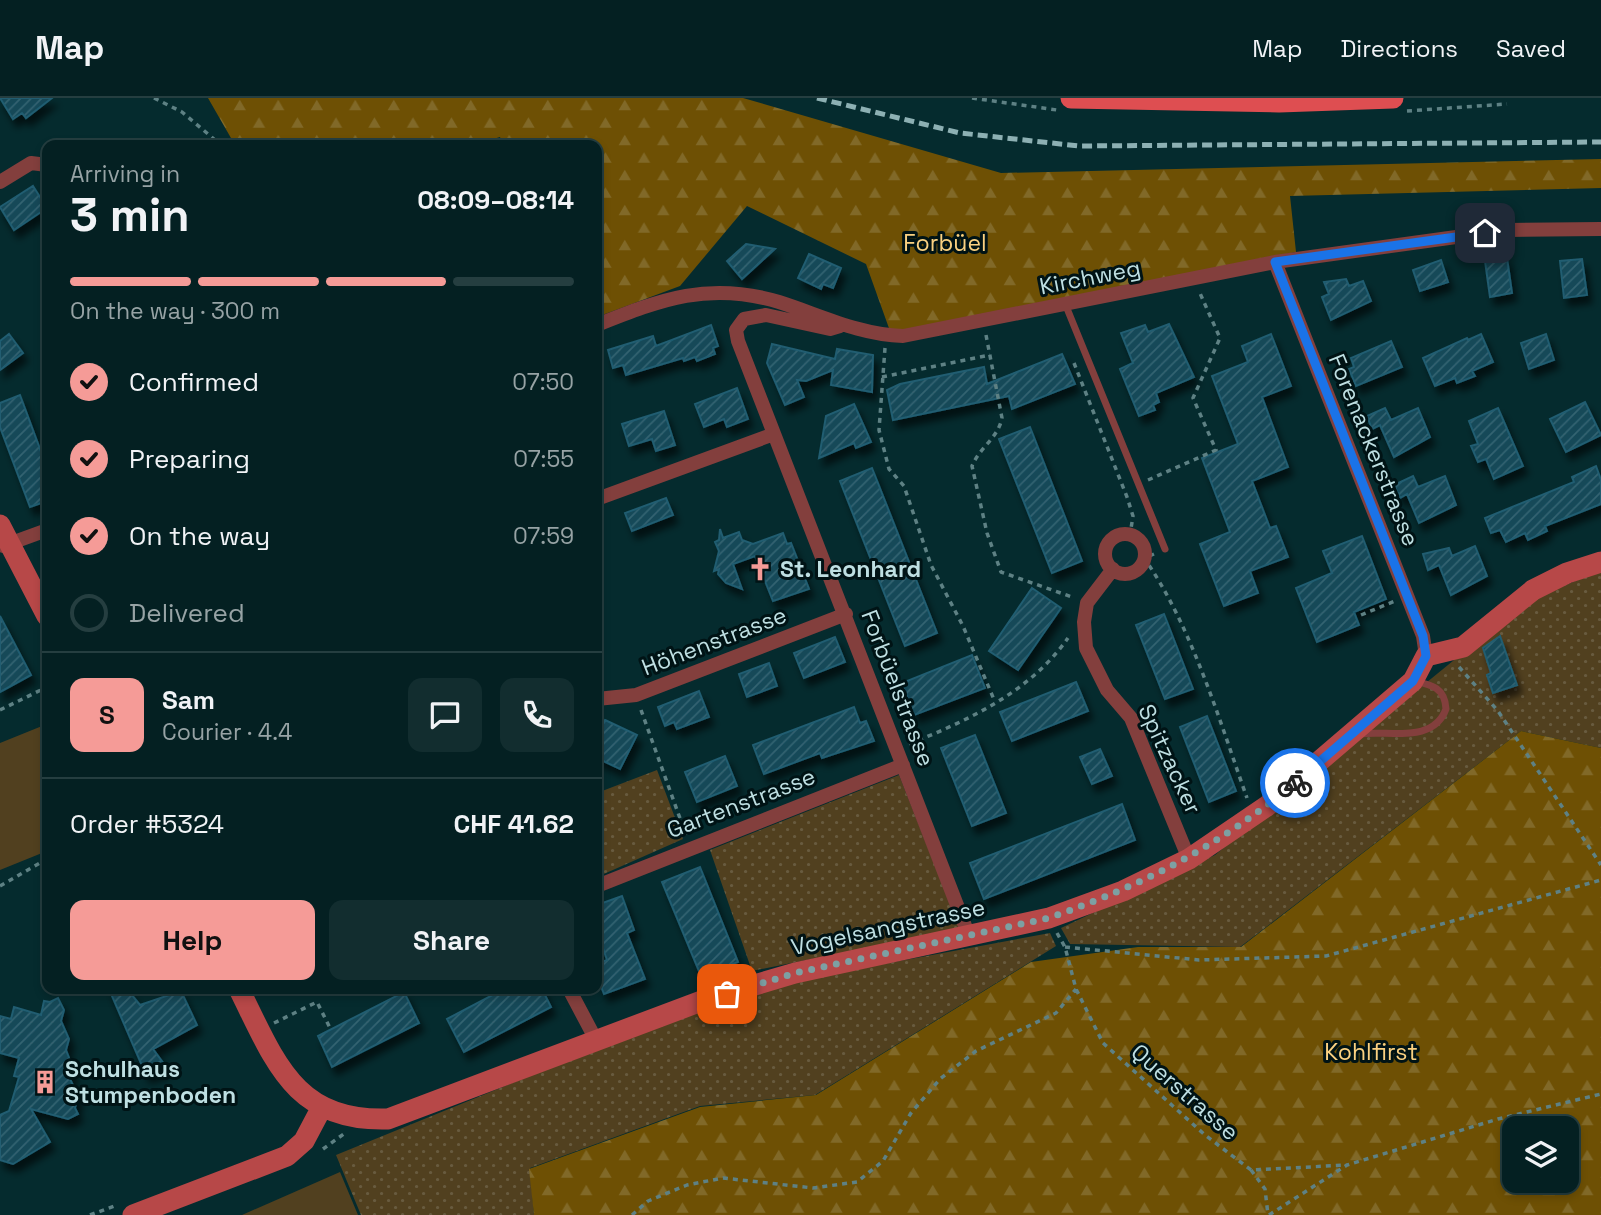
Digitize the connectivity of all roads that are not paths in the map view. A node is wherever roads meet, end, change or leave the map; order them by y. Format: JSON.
{"nodes":[{"id":1,"x":1071,"y":98,"type":"edge"},
{"id":2,"x":1393,"y":98,"type":"edge"},
{"id":3,"x":42,"y":164,"type":"edge"},
{"id":4,"x":0,"y":182,"type":"edge"},
{"id":5,"x":1601,"y":229,"type":"edge"},
{"id":6,"x":1275,"y":262,"type":"junction"},
{"id":7,"x":1066,"y":306,"type":"junction"},
{"id":8,"x":602,"y":323,"type":"edge"},
{"id":9,"x":845,"y":325,"type":"junction"},
{"id":10,"x":774,"y":434,"type":"junction"},
{"id":11,"x":602,"y":497,"type":"edge"},
{"id":12,"x":0,"y":525,"type":"edge"},
{"id":13,"x":42,"y":532,"type":"edge"},
{"id":14,"x":5,"y":546,"type":"edge"},
{"id":15,"x":1165,"y":549,"type":"dead end"},
{"id":16,"x":1601,"y":562,"type":"edge"},
{"id":17,"x":1113,"y":569,"type":"junction"},
{"id":18,"x":42,"y":608,"type":"edge"},
{"id":19,"x":846,"y":614,"type":"junction"},
{"id":20,"x":1436,"y":654,"type":"junction"},
{"id":21,"x":1413,"y":681,"type":"junction"},
{"id":22,"x":602,"y":698,"type":"edge"},
{"id":23,"x":1352,"y":735,"type":"junction"},
{"id":24,"x":903,"y":765,"type":"junction"},
{"id":25,"x":1189,"y":859,"type":"junction"},
{"id":26,"x":602,"y":884,"type":"edge"},
{"id":27,"x":970,"y":936,"type":"junction"},
{"id":28,"x":242,"y":994,"type":"edge"},
{"id":29,"x":572,"y":994,"type":"edge"},
{"id":30,"x":596,"y":1040,"type":"junction"},
{"id":31,"x":322,"y":1107,"type":"junction"},
{"id":32,"x":133,"y":1215,"type":"edge"}],
"edges":[{"from":1,"to":2,"type":"main road"},
{"from":3,"to":4,"type":"street"},
{"from":5,"to":6,"type":"street","name":"Kirchweg"},
{"from":6,"to":7,"type":"street","name":"Kirchweg"},
{"from":6,"to":20,"type":"street","name":"Forenackerstrasse"},
{"from":7,"to":9,"type":"street","name":"Kirchweg"},
{"from":7,"to":15,"type":"lane"},
{"from":8,"to":9,"type":"street","name":"Kirchweg"},
{"from":9,"to":10,"type":"street","name":"Forbüelstrasse"},
{"from":10,"to":11,"type":"street"},
{"from":10,"to":19,"type":"street","name":"Forbüelstrasse"},
{"from":12,"to":14,"type":"street"},
{"from":13,"to":14,"type":"street"},
{"from":14,"to":18,"type":"street"},
{"from":16,"to":20,"type":"street"},
{"from":17,"to":17,"type":"street"},
{"from":17,"to":25,"type":"street","name":"Spitzacker"},
{"from":19,"to":22,"type":"street","name":"Höhenstrasse"},
{"from":19,"to":24,"type":"street","name":"Forbüelstrasse"},
{"from":20,"to":21,"type":"street","name":"Vogelsangstrasse"},
{"from":21,"to":23,"type":"street","name":"Vogelsangstrasse"},
{"from":21,"to":23,"type":"lane"},
{"from":23,"to":25,"type":"street","name":"Vogelsangstrasse"},
{"from":24,"to":26,"type":"street","name":"Gartenstrasse"},
{"from":24,"to":27,"type":"street","name":"Forbüelstrasse"},
{"from":25,"to":27,"type":"street","name":"Vogelsangstrasse"},
{"from":27,"to":30,"type":"street","name":"Vogelsangstrasse"},
{"from":28,"to":31,"type":"street","name":"Vogelsangstrasse"},
{"from":29,"to":30,"type":"street"},
{"from":30,"to":31,"type":"street","name":"Vogelsangstrasse"},
{"from":31,"to":32,"type":"street"}]}
